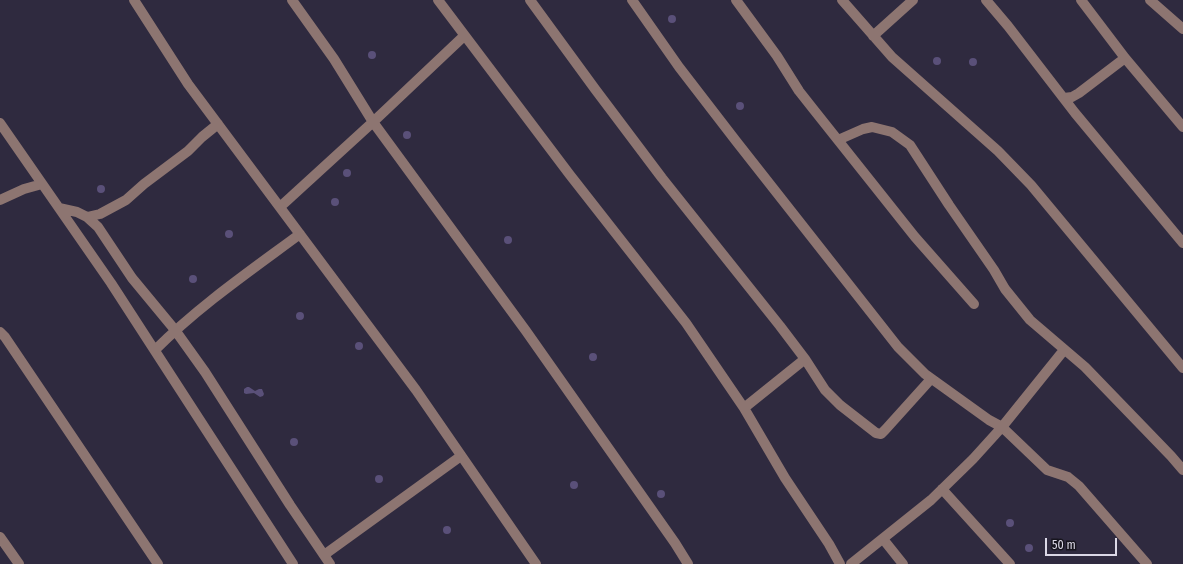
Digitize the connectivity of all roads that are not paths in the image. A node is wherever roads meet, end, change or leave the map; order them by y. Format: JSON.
{"nodes":[{"id":1,"x":134,"y":0,"type":"edge"},
{"id":2,"x":292,"y":0,"type":"edge"},
{"id":3,"x":438,"y":0,"type":"edge"},
{"id":4,"x":530,"y":0,"type":"edge"},
{"id":5,"x":632,"y":0,"type":"edge"},
{"id":6,"x":736,"y":0,"type":"edge"},
{"id":7,"x":842,"y":0,"type":"edge"},
{"id":8,"x":913,"y":0,"type":"edge"},
{"id":9,"x":986,"y":0,"type":"edge"},
{"id":10,"x":1081,"y":0,"type":"edge"},
{"id":11,"x":1150,"y":0,"type":"edge"},
{"id":12,"x":1183,"y":29,"type":"edge"},
{"id":13,"x":464,"y":36,"type":"junction"},
{"id":14,"x":873,"y":36,"type":"junction"},
{"id":15,"x":1125,"y":58,"type":"junction"},
{"id":16,"x":1064,"y":98,"type":"junction"},
{"id":17,"x":373,"y":122,"type":"junction"},
{"id":18,"x":0,"y":123,"type":"edge"},
{"id":19,"x":218,"y":124,"type":"junction"},
{"id":20,"x":1183,"y":127,"type":"edge"},
{"id":21,"x":838,"y":140,"type":"junction"},
{"id":22,"x":42,"y":184,"type":"junction"},
{"id":23,"x":0,"y":200,"type":"edge"},
{"id":24,"x":280,"y":207,"type":"junction"},
{"id":25,"x":58,"y":208,"type":"junction"},
{"id":26,"x":87,"y":217,"type":"junction"},
{"id":27,"x":300,"y":234,"type":"junction"},
{"id":28,"x":1183,"y":243,"type":"edge"},
{"id":29,"x":974,"y":304,"type":"dead end"},
{"id":30,"x":175,"y":330,"type":"junction"},
{"id":31,"x":0,"y":332,"type":"edge"},
{"id":32,"x":155,"y":350,"type":"junction"},
{"id":33,"x":1064,"y":350,"type":"junction"},
{"id":34,"x":805,"y":359,"type":"junction"},
{"id":35,"x":1183,"y":368,"type":"edge"},
{"id":36,"x":931,"y":379,"type":"junction"},
{"id":37,"x":744,"y":408,"type":"junction"},
{"id":38,"x":1002,"y":428,"type":"junction"},
{"id":39,"x":461,"y":456,"type":"junction"},
{"id":40,"x":1183,"y":470,"type":"edge"},
{"id":41,"x":942,"y":489,"type":"junction"},
{"id":42,"x":0,"y":536,"type":"edge"},
{"id":43,"x":883,"y":539,"type":"junction"},
{"id":44,"x":324,"y":555,"type":"junction"},
{"id":45,"x":289,"y":563,"type":"edge"},
{"id":46,"x":19,"y":564,"type":"edge"},
{"id":47,"x":158,"y":564,"type":"edge"},
{"id":48,"x":330,"y":564,"type":"edge"},
{"id":49,"x":536,"y":564,"type":"edge"},
{"id":50,"x":688,"y":564,"type":"edge"},
{"id":51,"x":840,"y":564,"type":"edge"},
{"id":52,"x":852,"y":564,"type":"edge"},
{"id":53,"x":903,"y":564,"type":"edge"},
{"id":54,"x":1010,"y":564,"type":"edge"},
{"id":55,"x":1148,"y":564,"type":"edge"}],
"edges":[{"from":1,"to":19,"type":"street"},
{"from":2,"to":17,"type":"street"},
{"from":3,"to":13,"type":"street"},
{"from":4,"to":34,"type":"street"},
{"from":5,"to":36,"type":"street"},
{"from":6,"to":21,"type":"street"},
{"from":7,"to":14,"type":"street"},
{"from":8,"to":14,"type":"street"},
{"from":9,"to":16,"type":"street"},
{"from":10,"to":15,"type":"street"},
{"from":11,"to":12,"type":"street"},
{"from":13,"to":17,"type":"street"},
{"from":13,"to":37,"type":"street"},
{"from":14,"to":35,"type":"street"},
{"from":15,"to":16,"type":"street"},
{"from":15,"to":20,"type":"street"},
{"from":16,"to":28,"type":"street"},
{"from":17,"to":24,"type":"street"},
{"from":17,"to":50,"type":"street"},
{"from":18,"to":22,"type":"street"},
{"from":19,"to":24,"type":"street"},
{"from":19,"to":26,"type":"street"},
{"from":21,"to":29,"type":"street"},
{"from":21,"to":33,"type":"street"},
{"from":22,"to":23,"type":"street"},
{"from":22,"to":25,"type":"street"},
{"from":24,"to":27,"type":"street"},
{"from":25,"to":26,"type":"street"},
{"from":25,"to":32,"type":"street"},
{"from":26,"to":30,"type":"street"},
{"from":27,"to":30,"type":"street"},
{"from":27,"to":39,"type":"street"},
{"from":30,"to":32,"type":"street"},
{"from":30,"to":44,"type":"street"},
{"from":31,"to":47,"type":"street"},
{"from":32,"to":45,"type":"street"},
{"from":33,"to":38,"type":"street"},
{"from":33,"to":40,"type":"street"},
{"from":34,"to":36,"type":"street"},
{"from":34,"to":37,"type":"street"},
{"from":36,"to":38,"type":"street"},
{"from":37,"to":51,"type":"street"},
{"from":38,"to":41,"type":"street"},
{"from":38,"to":55,"type":"street"},
{"from":39,"to":44,"type":"street"},
{"from":39,"to":49,"type":"street"},
{"from":41,"to":43,"type":"street"},
{"from":41,"to":54,"type":"street"},
{"from":42,"to":46,"type":"street"},
{"from":43,"to":52,"type":"street"},
{"from":43,"to":53,"type":"street"},
{"from":44,"to":48,"type":"street"}]}
